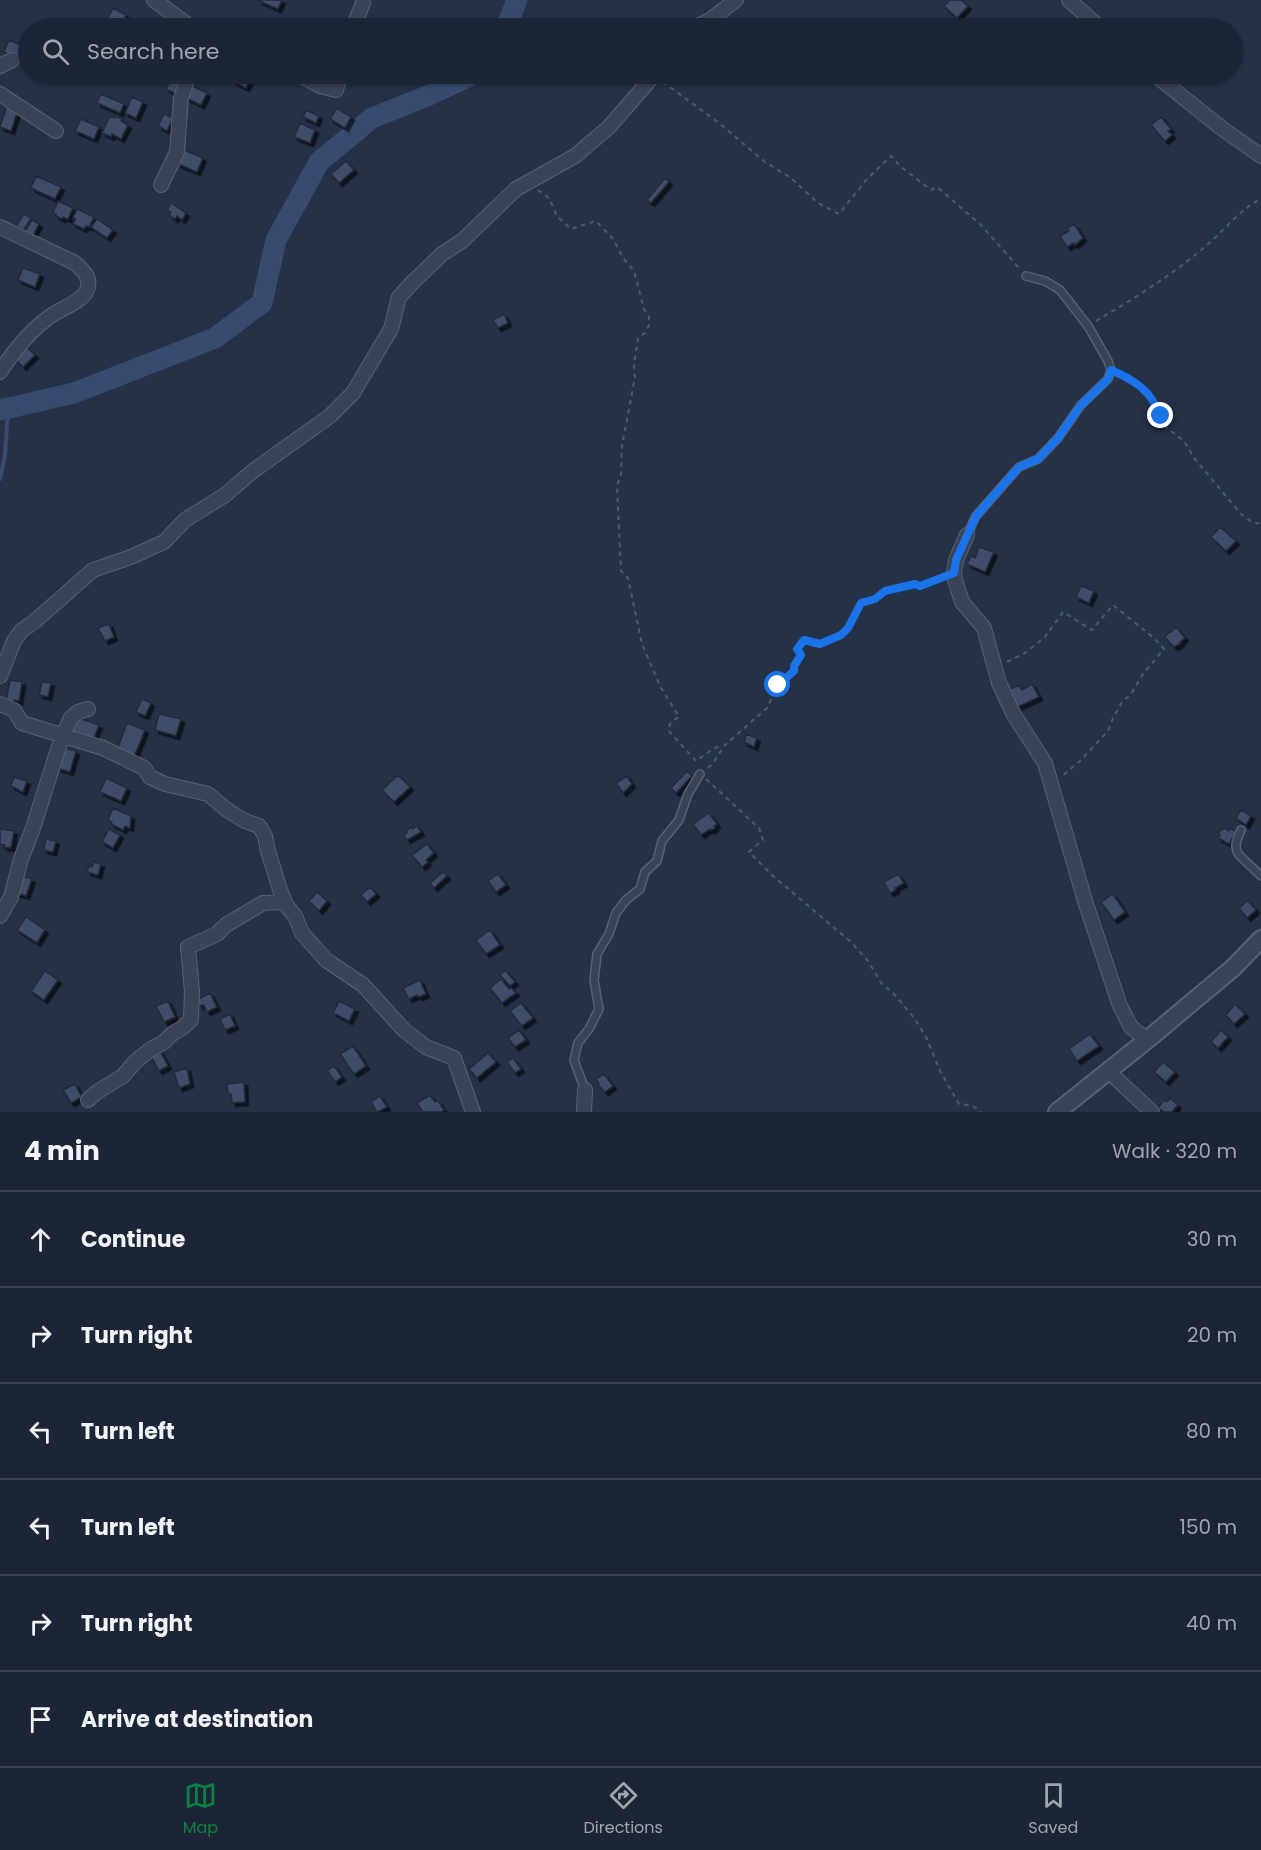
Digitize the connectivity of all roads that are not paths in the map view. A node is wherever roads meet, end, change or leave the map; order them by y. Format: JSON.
{"nodes":[{"id":1,"x":154,"y":0,"type":"edge"},
{"id":2,"x":736,"y":0,"type":"edge"},
{"id":3,"x":1069,"y":0,"type":"edge"},
{"id":4,"x":363,"y":3,"type":"dead end"},
{"id":5,"x":178,"y":18,"type":"edge"},
{"id":6,"x":357,"y":18,"type":"edge"},
{"id":7,"x":713,"y":18,"type":"edge"},
{"id":8,"x":1089,"y":18,"type":"edge"},
{"id":9,"x":186,"y":84,"type":"edge"},
{"id":10,"x":316,"y":84,"type":"edge"},
{"id":11,"x":338,"y":84,"type":"edge"},
{"id":12,"x":646,"y":84,"type":"edge"},
{"id":13,"x":1166,"y":84,"type":"edge"},
{"id":14,"x":0,"y":94,"type":"edge"},
{"id":15,"x":56,"y":130,"type":"dead end"},
{"id":16,"x":1261,"y":156,"type":"edge"},
{"id":17,"x":161,"y":185,"type":"dead end"},
{"id":18,"x":0,"y":227,"type":"edge"},
{"id":19,"x":1026,"y":276,"type":"road end"},
{"id":20,"x":0,"y":372,"type":"edge"},
{"id":21,"x":967,"y":535,"type":"joint"},
{"id":22,"x":0,"y":676,"type":"edge"},
{"id":23,"x":0,"y":704,"type":"edge"},
{"id":24,"x":88,"y":709,"type":"dead end"},
{"id":25,"x":62,"y":736,"type":"junction"},
{"id":26,"x":700,"y":774,"type":"road end"},
{"id":27,"x":1241,"y":830,"type":"dead end"},
{"id":28,"x":1261,"y":876,"type":"edge"},
{"id":29,"x":285,"y":902,"type":"junction"},
{"id":30,"x":0,"y":916,"type":"edge"},
{"id":31,"x":1261,"y":939,"type":"edge"},
{"id":32,"x":1147,"y":1040,"type":"junction"},
{"id":33,"x":1108,"y":1071,"type":"junction"},
{"id":34,"x":585,"y":1090,"type":"joint"},
{"id":35,"x":88,"y":1100,"type":"dead end"},
{"id":36,"x":473,"y":1112,"type":"edge"},
{"id":37,"x":584,"y":1112,"type":"edge"},
{"id":38,"x":1057,"y":1112,"type":"edge"},
{"id":39,"x":1152,"y":1112,"type":"edge"}],
"edges":[{"from":1,"to":5,"type":"street"},
{"from":2,"to":7,"type":"street"},
{"from":3,"to":8,"type":"street"},
{"from":4,"to":6,"type":"street"},
{"from":9,"to":17,"type":"street"},
{"from":10,"to":11,"type":"street"},
{"from":12,"to":22,"type":"street"},
{"from":13,"to":16,"type":"street"},
{"from":14,"to":15,"type":"street"},
{"from":18,"to":20,"type":"street"},
{"from":19,"to":21,"type":"lane"},
{"from":21,"to":32,"type":"street"},
{"from":23,"to":25,"type":"street"},
{"from":24,"to":25,"type":"street"},
{"from":25,"to":29,"type":"street"},
{"from":25,"to":30,"type":"street"},
{"from":26,"to":34,"type":"lane"},
{"from":27,"to":28,"type":"lane"},
{"from":29,"to":35,"type":"street"},
{"from":29,"to":36,"type":"street"},
{"from":31,"to":32,"type":"street"},
{"from":32,"to":33,"type":"street"},
{"from":33,"to":38,"type":"street"},
{"from":33,"to":39,"type":"street"},
{"from":34,"to":37,"type":"street"}]}
